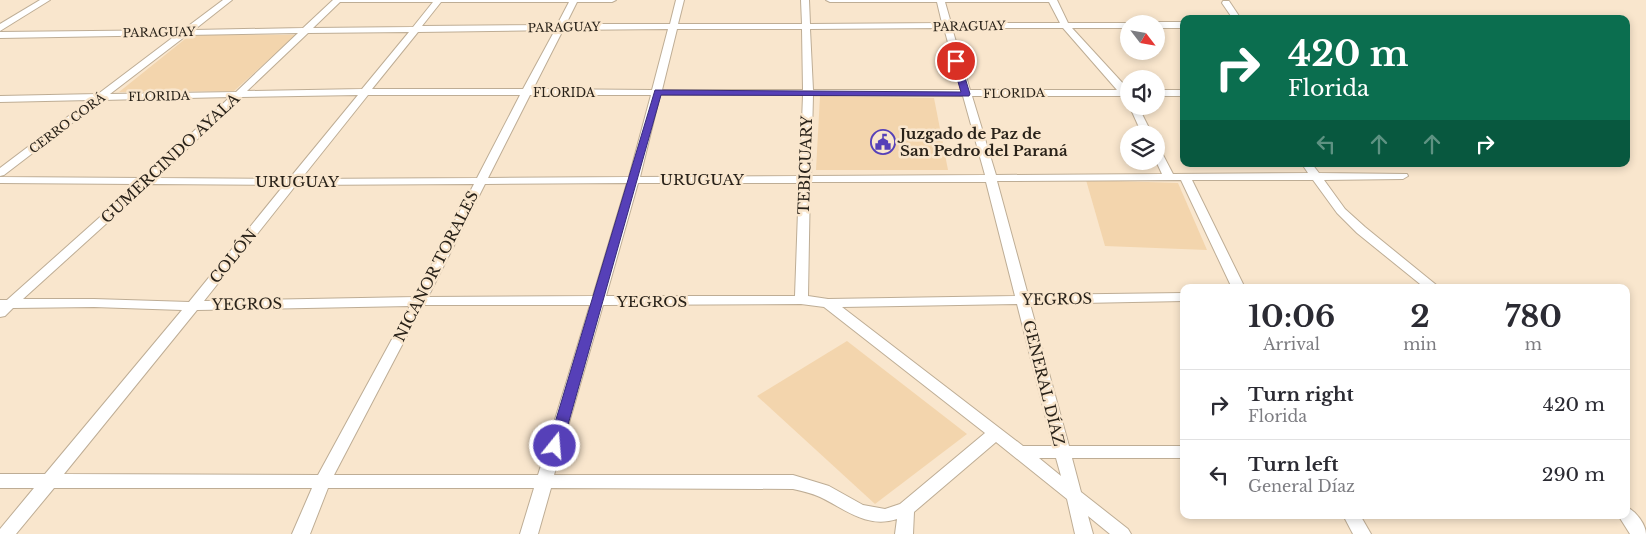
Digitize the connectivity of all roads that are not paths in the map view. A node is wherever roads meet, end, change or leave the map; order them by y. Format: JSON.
{"nodes":[{"id":1,"x":46,"y":0,"type":"edge"},
{"id":2,"x":228,"y":0,"type":"edge"},
{"id":3,"x":338,"y":0,"type":"edge"},
{"id":4,"x":438,"y":0,"type":"edge"},
{"id":5,"x":573,"y":0,"type":"edge"},
{"id":6,"x":612,"y":0,"type":"edge"},
{"id":7,"x":680,"y":0,"type":"edge"},
{"id":8,"x":805,"y":0,"type":"edge"},
{"id":9,"x":830,"y":0,"type":"edge"},
{"id":10,"x":1053,"y":0,"type":"edge"},
{"id":11,"x":940,"y":1,"type":"edge"},
{"id":12,"x":1226,"y":3,"type":"dead end"},
{"id":13,"x":1234,"y":15,"type":"edge"},
{"id":14,"x":807,"y":25,"type":"junction"},
{"id":15,"x":1065,"y":25,"type":"junction"},
{"id":16,"x":1120,"y":25,"type":"edge"},
{"id":17,"x":1165,"y":25,"type":"edge"},
{"id":18,"x":1180,"y":25,"type":"edge"},
{"id":19,"x":673,"y":26,"type":"junction"},
{"id":20,"x":560,"y":27,"type":"junction"},
{"id":21,"x":947,"y":27,"type":"junction"},
{"id":22,"x":0,"y":28,"type":"edge"},
{"id":23,"x":414,"y":30,"type":"junction"},
{"id":24,"x":305,"y":31,"type":"junction"},
{"id":25,"x":187,"y":32,"type":"junction"},
{"id":26,"x":0,"y":36,"type":"edge"},
{"id":27,"x":1120,"y":86,"type":"edge"},
{"id":28,"x":364,"y":92,"type":"junction"},
{"id":29,"x":526,"y":92,"type":"junction"},
{"id":30,"x":658,"y":92,"type":"junction"},
{"id":31,"x":808,"y":92,"type":"junction"},
{"id":32,"x":1165,"y":93,"type":"edge"},
{"id":33,"x":1180,"y":93,"type":"edge"},
{"id":34,"x":238,"y":94,"type":"junction"},
{"id":35,"x":966,"y":94,"type":"junction"},
{"id":36,"x":1120,"y":95,"type":"edge"},
{"id":37,"x":102,"y":97,"type":"junction"},
{"id":38,"x":0,"y":99,"type":"edge"},
{"id":39,"x":1309,"y":167,"type":"edge"},
{"id":40,"x":1397,"y":167,"type":"edge"},
{"id":41,"x":1165,"y":168,"type":"edge"},
{"id":42,"x":0,"y":173,"type":"edge"},
{"id":43,"x":1315,"y":176,"type":"junction"},
{"id":44,"x":1170,"y":177,"type":"junction"},
{"id":45,"x":1185,"y":177,"type":"junction"},
{"id":46,"x":805,"y":178,"type":"junction"},
{"id":47,"x":991,"y":178,"type":"junction"},
{"id":48,"x":634,"y":179,"type":"junction"},
{"id":49,"x":0,"y":180,"type":"edge"},
{"id":50,"x":481,"y":180,"type":"junction"},
{"id":51,"x":146,"y":182,"type":"junction"},
{"id":52,"x":292,"y":182,"type":"junction"},
{"id":53,"x":1238,"y":284,"type":"edge"},
{"id":54,"x":1429,"y":284,"type":"edge"},
{"id":55,"x":1180,"y":297,"type":"edge"},
{"id":56,"x":1022,"y":299,"type":"junction"},
{"id":57,"x":801,"y":300,"type":"junction"},
{"id":58,"x":419,"y":301,"type":"junction"},
{"id":59,"x":598,"y":302,"type":"junction"},
{"id":60,"x":828,"y":303,"type":"junction"},
{"id":61,"x":5,"y":304,"type":"edge"},
{"id":62,"x":193,"y":306,"type":"junction"},
{"id":63,"x":0,"y":313,"type":"edge"},
{"id":64,"x":996,"y":433,"type":"junction"},
{"id":65,"x":1019,"y":452,"type":"junction"},
{"id":66,"x":1062,"y":452,"type":"junction"},
{"id":67,"x":1180,"y":452,"type":"edge"},
{"id":68,"x":323,"y":480,"type":"junction"},
{"id":69,"x":0,"y":481,"type":"edge"},
{"id":70,"x":50,"y":481,"type":"junction"},
{"id":71,"x":544,"y":482,"type":"junction"},
{"id":72,"x":1075,"y":497,"type":"junction"},
{"id":73,"x":906,"y":509,"type":"junction"},
{"id":74,"x":1353,"y":519,"type":"edge"},
{"id":75,"x":1630,"y":519,"type":"edge"},
{"id":76,"x":6,"y":534,"type":"edge"},
{"id":77,"x":301,"y":534,"type":"edge"},
{"id":78,"x":529,"y":534,"type":"edge"},
{"id":79,"x":904,"y":534,"type":"edge"},
{"id":80,"x":1084,"y":534,"type":"edge"},
{"id":81,"x":1122,"y":534,"type":"edge"},
{"id":82,"x":1362,"y":534,"type":"edge"},
{"id":83,"x":1640,"y":534,"type":"edge"}],
"edges":[{"from":1,"to":22,"type":"street"},
{"from":2,"to":25,"type":"street","name":"CERRO CORÁ"},
{"from":3,"to":4,"type":"street"},
{"from":3,"to":24,"type":"street","name":"GUMERCINDO AYALA"},
{"from":4,"to":5,"type":"street"},
{"from":4,"to":23,"type":"street","name":"COLÓN"},
{"from":5,"to":6,"type":"street"},
{"from":5,"to":20,"type":"street","name":"NICANOR TORALES"},
{"from":7,"to":19,"type":"street"},
{"from":8,"to":14,"type":"street","name":"TEBICUARY"},
{"from":9,"to":11,"type":"street"},
{"from":10,"to":11,"type":"street"},
{"from":10,"to":15,"type":"street"},
{"from":11,"to":21,"type":"street","name":"GENERAL DÍAZ"},
{"from":12,"to":13,"type":"street"},
{"from":14,"to":19,"type":"street","name":"PARAGUAY"},
{"from":14,"to":21,"type":"street","name":"PARAGUAY"},
{"from":14,"to":31,"type":"street","name":"TEBICUARY"},
{"from":15,"to":16,"type":"street","name":"PARAGUAY"},
{"from":15,"to":21,"type":"street","name":"PARAGUAY"},
{"from":15,"to":27,"type":"street"},
{"from":17,"to":18,"type":"street"},
{"from":19,"to":20,"type":"street","name":"PARAGUAY"},
{"from":19,"to":30,"type":"street"},
{"from":20,"to":23,"type":"street","name":"PARAGUAY"},
{"from":20,"to":29,"type":"street","name":"NICANOR TORALES"},
{"from":21,"to":35,"type":"street","name":"GENERAL DÍAZ"},
{"from":23,"to":24,"type":"street","name":"PARAGUAY"},
{"from":23,"to":28,"type":"street","name":"COLÓN"},
{"from":24,"to":25,"type":"street","name":"PARAGUAY"},
{"from":24,"to":34,"type":"street","name":"GUMERCINDO AYALA"},
{"from":25,"to":26,"type":"street","name":"PARAGUAY"},
{"from":25,"to":37,"type":"street","name":"CERRO CORÁ"},
{"from":28,"to":29,"type":"street","name":"FLORIDA"},
{"from":28,"to":34,"type":"street","name":"FLORIDA"},
{"from":28,"to":52,"type":"street","name":"COLÓN"},
{"from":29,"to":30,"type":"street","name":"FLORIDA"},
{"from":29,"to":50,"type":"street","name":"NICANOR TORALES"},
{"from":30,"to":31,"type":"street","name":"FLORIDA"},
{"from":30,"to":48,"type":"street"},
{"from":31,"to":35,"type":"street","name":"FLORIDA"},
{"from":31,"to":46,"type":"street","name":"TEBICUARY"},
{"from":32,"to":33,"type":"street"},
{"from":34,"to":37,"type":"street","name":"FLORIDA"},
{"from":34,"to":51,"type":"street","name":"GUMERCINDO AYALA"},
{"from":35,"to":36,"type":"street","name":"FLORIDA"},
{"from":35,"to":47,"type":"street","name":"GENERAL DÍAZ"},
{"from":37,"to":38,"type":"street","name":"FLORIDA"},
{"from":37,"to":42,"type":"street","name":"CERRO CORÁ"},
{"from":39,"to":43,"type":"street"},
{"from":40,"to":43,"type":"street","name":"URUGUAY"},
{"from":41,"to":44,"type":"street"},
{"from":43,"to":45,"type":"street","name":"URUGUAY"},
{"from":43,"to":54,"type":"street"},
{"from":44,"to":45,"type":"street","name":"URUGUAY"},
{"from":44,"to":47,"type":"street","name":"URUGUAY"},
{"from":45,"to":53,"type":"street"},
{"from":46,"to":47,"type":"street","name":"URUGUAY"},
{"from":46,"to":48,"type":"street","name":"URUGUAY"},
{"from":46,"to":57,"type":"street","name":"TEBICUARY"},
{"from":47,"to":56,"type":"street","name":"GENERAL DÍAZ"},
{"from":48,"to":50,"type":"street","name":"URUGUAY"},
{"from":48,"to":59,"type":"street"},
{"from":49,"to":51,"type":"street","name":"URUGUAY"},
{"from":50,"to":52,"type":"street","name":"URUGUAY"},
{"from":50,"to":58,"type":"street","name":"NICANOR TORALES"},
{"from":51,"to":52,"type":"street","name":"URUGUAY"},
{"from":51,"to":61,"type":"street","name":"GUMERCINDO AYALA"},
{"from":52,"to":62,"type":"street","name":"COLÓN"},
{"from":55,"to":56,"type":"street","name":"YEGROS"},
{"from":56,"to":60,"type":"street","name":"YEGROS"},
{"from":56,"to":66,"type":"street","name":"GENERAL DÍAZ"},
{"from":57,"to":59,"type":"street","name":"YEGROS"},
{"from":57,"to":60,"type":"street","name":"YEGROS"},
{"from":58,"to":59,"type":"street","name":"YEGROS"},
{"from":58,"to":62,"type":"street","name":"YEGROS"},
{"from":58,"to":68,"type":"street","name":"NICANOR TORALES"},
{"from":59,"to":71,"type":"street"},
{"from":60,"to":64,"type":"street"},
{"from":61,"to":62,"type":"street","name":"YEGROS"},
{"from":61,"to":63,"type":"street","name":"GUMERCINDO AYALA"},
{"from":62,"to":70,"type":"street","name":"COLÓN"},
{"from":64,"to":65,"type":"street"},
{"from":64,"to":73,"type":"street"},
{"from":65,"to":66,"type":"street"},
{"from":65,"to":72,"type":"street"},
{"from":66,"to":67,"type":"street"},
{"from":66,"to":72,"type":"street","name":"GENERAL DÍAZ"},
{"from":68,"to":70,"type":"street"},
{"from":68,"to":71,"type":"street"},
{"from":68,"to":77,"type":"street","name":"NICANOR TORALES"},
{"from":69,"to":70,"type":"street"},
{"from":70,"to":76,"type":"street","name":"COLÓN"},
{"from":71,"to":73,"type":"street"},
{"from":71,"to":78,"type":"street"},
{"from":72,"to":80,"type":"street","name":"GENERAL DÍAZ"},
{"from":72,"to":81,"type":"street"},
{"from":73,"to":79,"type":"street"},
{"from":74,"to":82,"type":"street"},
{"from":75,"to":83,"type":"street"}]}
